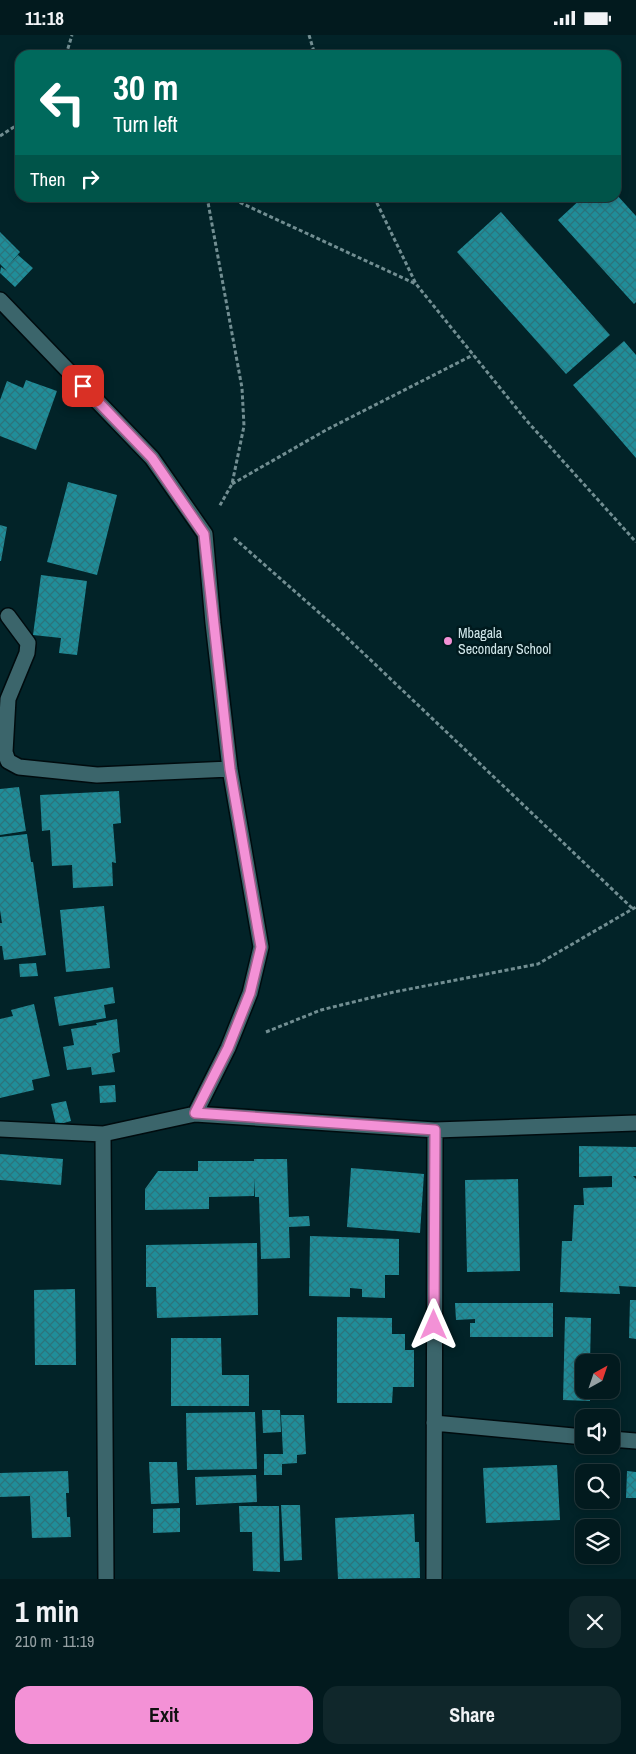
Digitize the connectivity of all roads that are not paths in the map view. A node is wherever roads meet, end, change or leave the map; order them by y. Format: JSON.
{"nodes":[{"id":1,"x":0,"y":301,"type":"edge"},
{"id":2,"x":8,"y":616,"type":"dead end"},
{"id":3,"x":230,"y":769,"type":"junction"},
{"id":4,"x":195,"y":1113,"type":"junction"},
{"id":5,"x":636,"y":1123,"type":"edge"},
{"id":6,"x":0,"y":1129,"type":"edge"},
{"id":7,"x":435,"y":1130,"type":"junction"},
{"id":8,"x":102,"y":1134,"type":"junction"},
{"id":9,"x":434,"y":1423,"type":"junction"},
{"id":10,"x":575,"y":1436,"type":"edge"},
{"id":11,"x":620,"y":1440,"type":"edge"},
{"id":12,"x":636,"y":1441,"type":"edge"},
{"id":13,"x":106,"y":1579,"type":"edge"},
{"id":14,"x":434,"y":1579,"type":"edge"}],
"edges":[{"from":1,"to":3,"type":"street"},
{"from":2,"to":3,"type":"street"},
{"from":3,"to":4,"type":"street"},
{"from":4,"to":7,"type":"street"},
{"from":4,"to":8,"type":"street"},
{"from":5,"to":7,"type":"street"},
{"from":6,"to":8,"type":"street"},
{"from":7,"to":9,"type":"street"},
{"from":8,"to":13,"type":"street"},
{"from":9,"to":10,"type":"street"},
{"from":9,"to":14,"type":"street"},
{"from":11,"to":12,"type":"street"}]}
